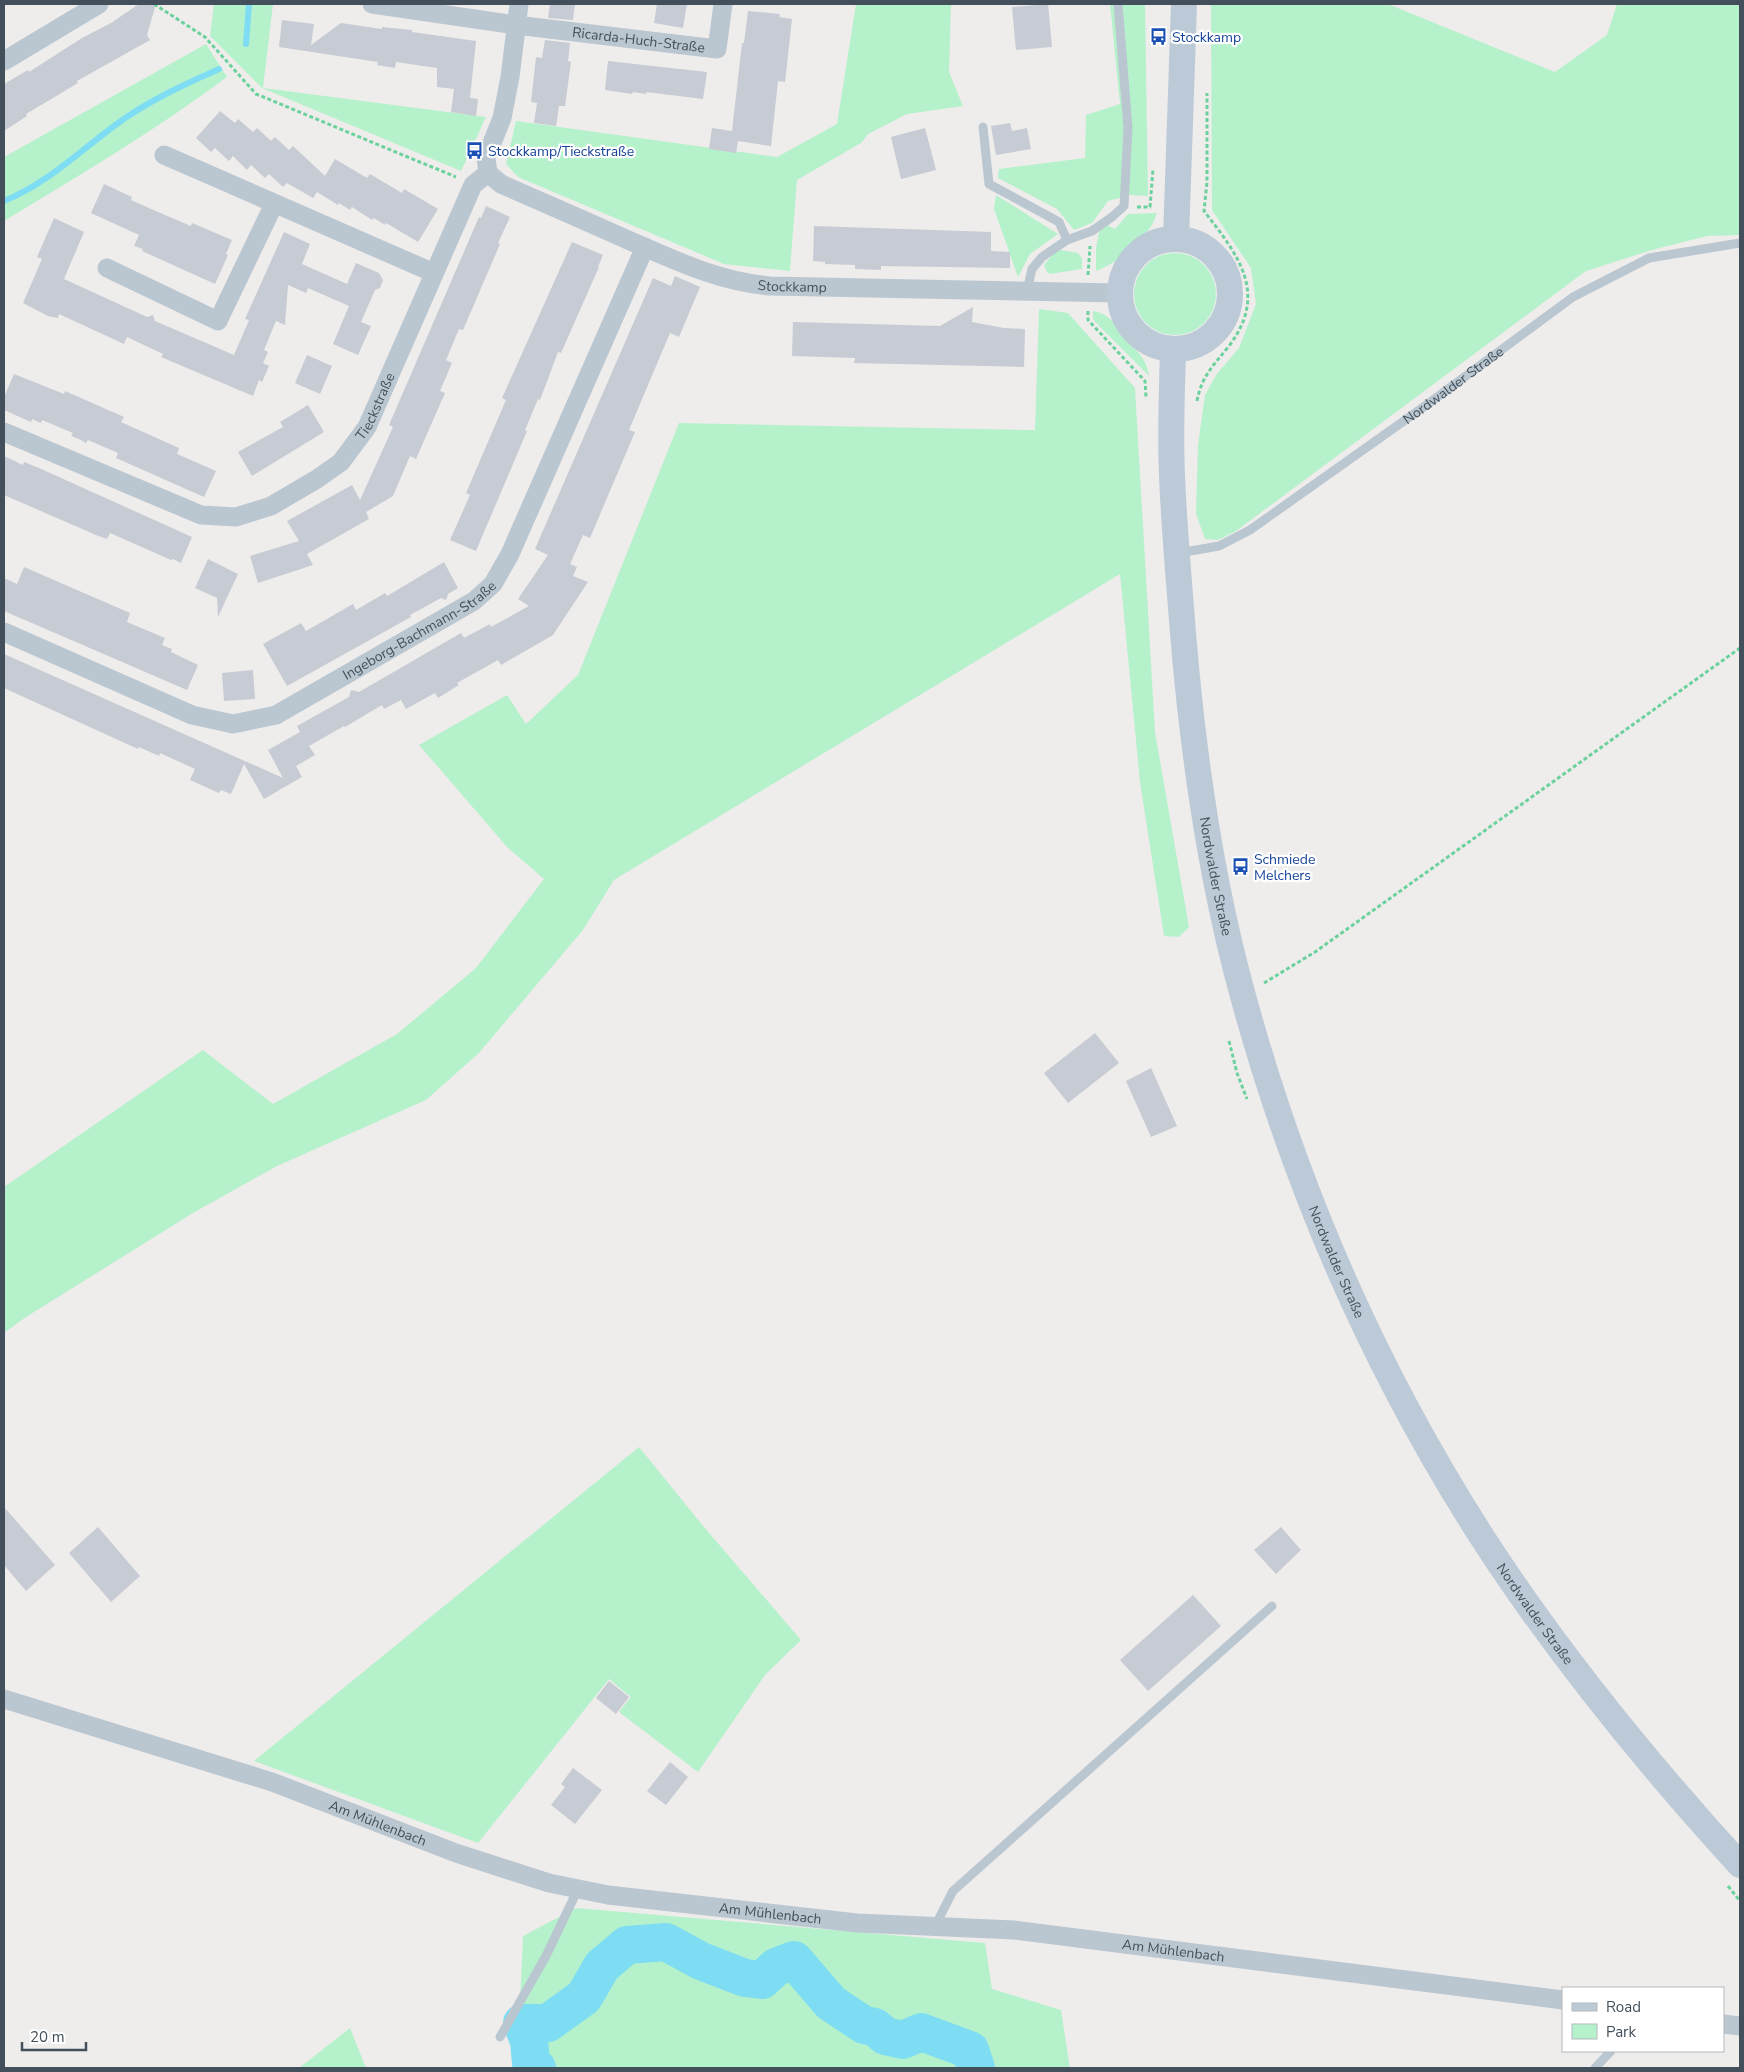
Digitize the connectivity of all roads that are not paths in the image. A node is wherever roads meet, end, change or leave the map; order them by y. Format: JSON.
{"nodes":[{"id":1,"x":98,"y":4,"type":"edge"},
{"id":2,"x":372,"y":4,"type":"edge"},
{"id":3,"x":519,"y":4,"type":"edge"},
{"id":4,"x":723,"y":4,"type":"edge"},
{"id":5,"x":1118,"y":4,"type":"edge"},
{"id":6,"x":1184,"y":4,"type":"edge"},
{"id":7,"x":516,"y":24,"type":"junction"},
{"id":8,"x":4,"y":61,"type":"edge"},
{"id":9,"x":983,"y":127,"type":"dead end"},
{"id":10,"x":164,"y":155,"type":"dead end"},
{"id":11,"x":488,"y":172,"type":"junction"},
{"id":12,"x":274,"y":204,"type":"junction"},
{"id":13,"x":1176,"y":238,"type":"junction"},
{"id":14,"x":1067,"y":240,"type":"junction"},
{"id":15,"x":1740,"y":243,"type":"edge"},
{"id":16,"x":645,"y":247,"type":"junction"},
{"id":17,"x":107,"y":268,"type":"dead end"},
{"id":18,"x":434,"y":273,"type":"junction"},
{"id":19,"x":1026,"y":291,"type":"junction"},
{"id":20,"x":1120,"y":293,"type":"junction"},
{"id":21,"x":1172,"y":349,"type":"junction"},
{"id":22,"x":4,"y":432,"type":"edge"},
{"id":23,"x":1177,"y":554,"type":"junction"},
{"id":24,"x":4,"y":632,"type":"edge"},
{"id":25,"x":1272,"y":1606,"type":"dead end"},
{"id":26,"x":4,"y":1699,"type":"edge"},
{"id":27,"x":1740,"y":1865,"type":"edge"},
{"id":28,"x":578,"y":1889,"type":"junction"},
{"id":29,"x":934,"y":1927,"type":"junction"},
{"id":30,"x":1562,"y":2000,"type":"edge"},
{"id":31,"x":1724,"y":2024,"type":"edge"},
{"id":32,"x":1740,"y":2026,"type":"edge"},
{"id":33,"x":500,"y":2037,"type":"dead end"},
{"id":34,"x":1610,"y":2052,"type":"edge"},
{"id":35,"x":1595,"y":2068,"type":"edge"}],
"edges":[{"from":1,"to":8,"type":"street"},
{"from":2,"to":7,"type":"street"},
{"from":3,"to":7,"type":"street"},
{"from":4,"to":7,"type":"street","name":"Ricarda-Huch-Straße"},
{"from":5,"to":14,"type":"lane"},
{"from":6,"to":13,"type":"main road"},
{"from":7,"to":11,"type":"street"},
{"from":9,"to":14,"type":"lane"},
{"from":10,"to":12,"type":"street"},
{"from":11,"to":16,"type":"street","name":"Stockkamp"},
{"from":11,"to":18,"type":"street","name":"Tieckstraße"},
{"from":12,"to":17,"type":"street"},
{"from":12,"to":18,"type":"street"},
{"from":13,"to":20,"type":"main road"},
{"from":13,"to":21,"type":"main road"},
{"from":14,"to":19,"type":"lane"},
{"from":15,"to":23,"type":"lane","name":"Nordwalder Straße"},
{"from":16,"to":19,"type":"street","name":"Stockkamp"},
{"from":16,"to":24,"type":"street","name":"Ingeborg-Bachmann-Straße"},
{"from":18,"to":22,"type":"street","name":"Tieckstraße"},
{"from":19,"to":20,"type":"street","name":"Stockkamp"},
{"from":20,"to":21,"type":"main road"},
{"from":21,"to":23,"type":"main road","name":"Nordwalder Straße"},
{"from":23,"to":27,"type":"main road","name":"Nordwalder Straße"},
{"from":25,"to":29,"type":"lane"},
{"from":26,"to":28,"type":"street","name":"Am Mühlenbach"},
{"from":28,"to":29,"type":"street","name":"Am Mühlenbach"},
{"from":28,"to":33,"type":"lane"},
{"from":29,"to":30,"type":"street","name":"Am Mühlenbach"},
{"from":31,"to":32,"type":"street"},
{"from":34,"to":35,"type":"lane"}]}
